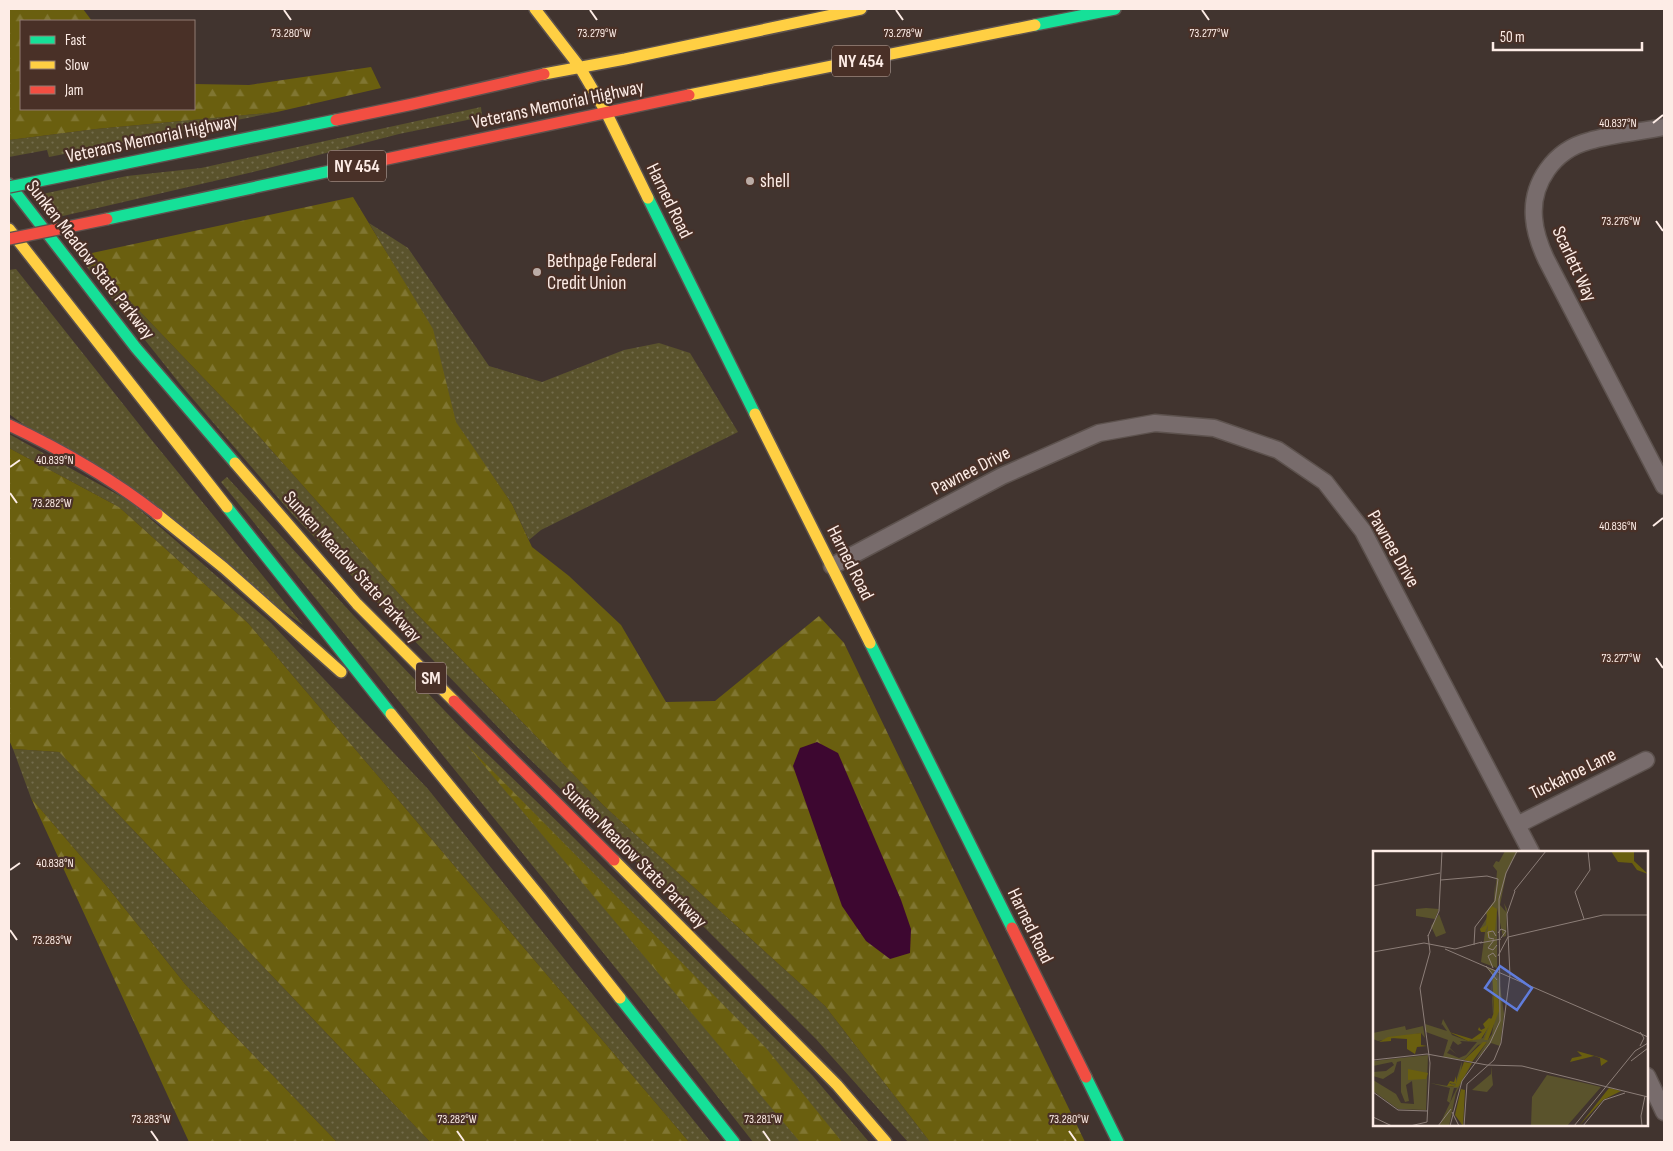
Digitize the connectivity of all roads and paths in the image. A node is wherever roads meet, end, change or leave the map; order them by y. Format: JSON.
{"nodes":[{"id":1,"x":535,"y":9,"type":"edge"},
{"id":2,"x":860,"y":9,"type":"edge"},
{"id":3,"x":1115,"y":9,"type":"edge"},
{"id":4,"x":579,"y":66,"type":"junction"},
{"id":5,"x":606,"y":112,"type":"junction"},
{"id":6,"x":1664,"y":127,"type":"edge"},
{"id":7,"x":9,"y":185,"type":"edge"},
{"id":8,"x":9,"y":228,"type":"edge"},
{"id":9,"x":9,"y":239,"type":"edge"},
{"id":10,"x":9,"y":425,"type":"edge"},
{"id":11,"x":1664,"y":486,"type":"edge"},
{"id":12,"x":832,"y":566,"type":"junction"},
{"id":13,"x":396,"y":721,"type":"junction"},
{"id":14,"x":1646,"y":760,"type":"dead end"},
{"id":15,"x":1517,"y":824,"type":"junction"},
{"id":16,"x":1530,"y":851,"type":"edge"},
{"id":17,"x":1648,"y":1077,"type":"edge"},
{"id":18,"x":1660,"y":1090,"type":"edge"},
{"id":19,"x":1664,"y":1112,"type":"edge"},
{"id":20,"x":734,"y":1142,"type":"edge"},
{"id":21,"x":886,"y":1142,"type":"edge"},
{"id":22,"x":1118,"y":1142,"type":"edge"}],
"edges":[{"from":1,"to":4,"type":"main road","name":"Harned Road"},
{"from":2,"to":4,"type":"main road","name":"Veterans Memorial Highway"},
{"from":3,"to":5,"type":"main road","name":"Veterans Memorial Highway","number":"NY 454"},
{"from":4,"to":5,"type":"main road","name":"Harned Road"},
{"from":4,"to":7,"type":"main road","name":"Veterans Memorial Highway","bridge":true},
{"from":5,"to":9,"type":"main road","name":"Veterans Memorial Highway","number":"NY 454","bridge":true},
{"from":5,"to":12,"type":"main road","name":"Harned Road"},
{"from":6,"to":11,"type":"street","name":"Scarlett Way"},
{"from":7,"to":21,"type":"main road","name":"Sunken Meadow State Parkway","number":"SM"},
{"from":8,"to":13,"type":"main road"},
{"from":10,"to":13,"type":"main road"},
{"from":12,"to":15,"type":"street","name":"Pawnee Drive"},
{"from":12,"to":22,"type":"main road","name":"Harned Road"},
{"from":13,"to":20,"type":"main road"},
{"from":14,"to":15,"type":"street","name":"Tuckahoe Lane"},
{"from":15,"to":16,"type":"street","name":"Pawnee Drive"},
{"from":17,"to":18,"type":"street"},
{"from":18,"to":19,"type":"street"}]}
